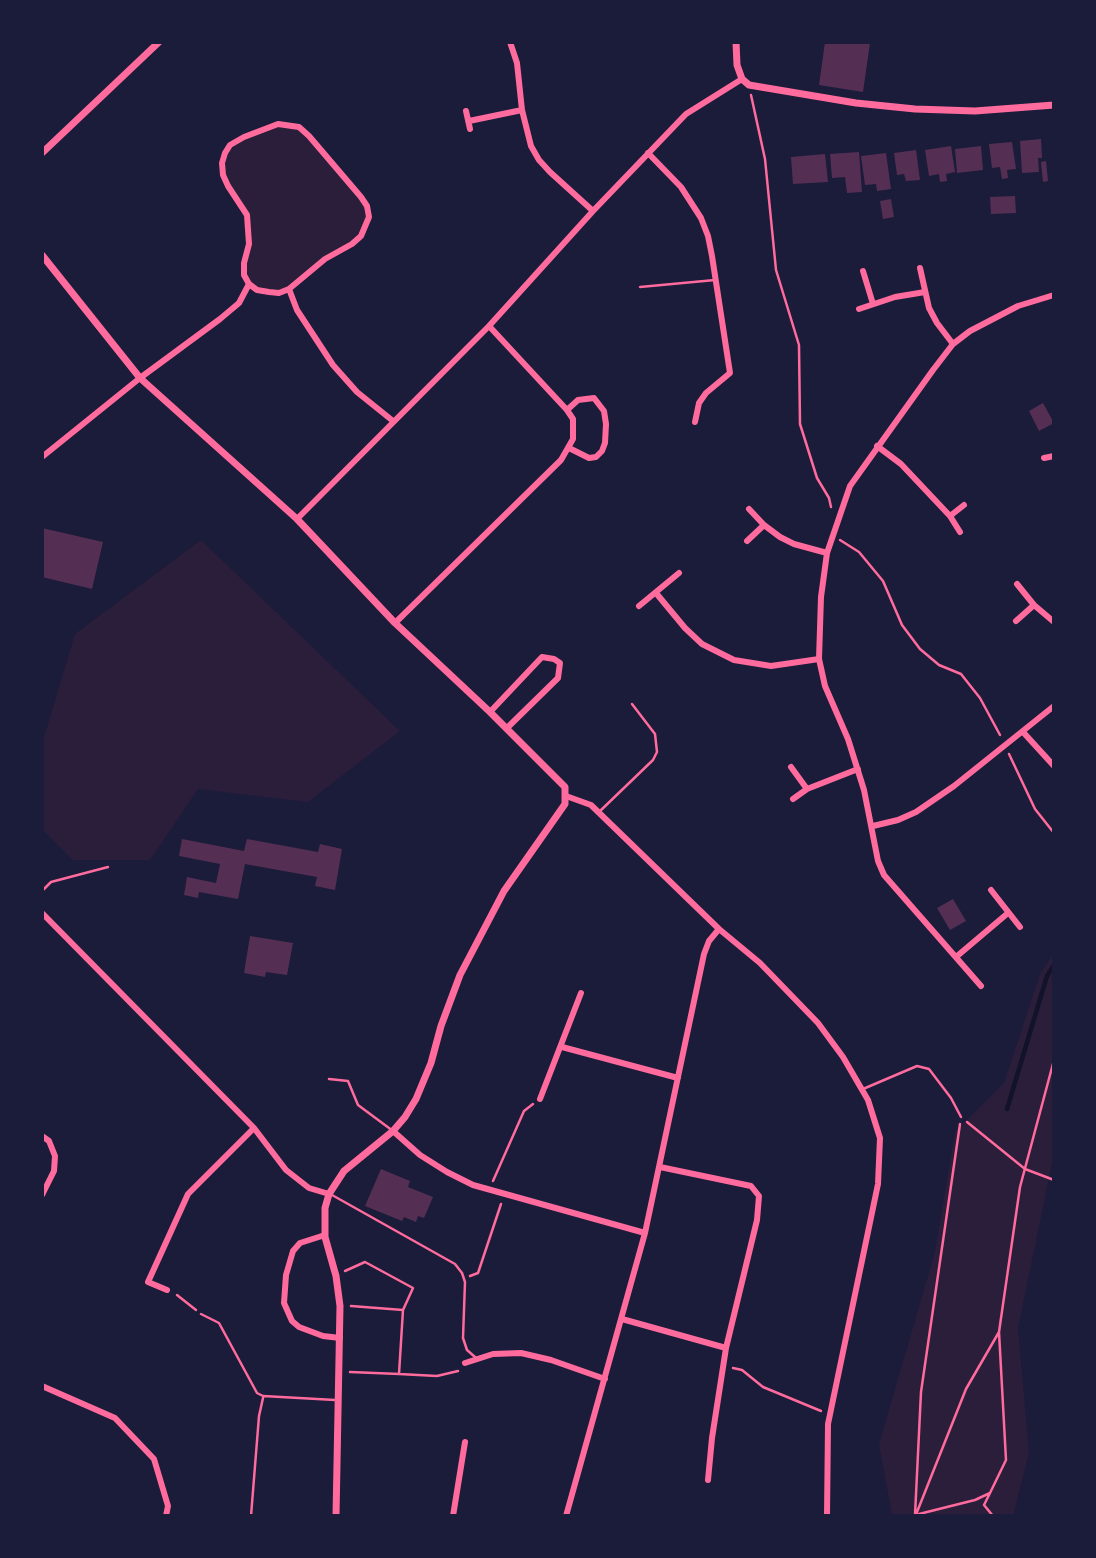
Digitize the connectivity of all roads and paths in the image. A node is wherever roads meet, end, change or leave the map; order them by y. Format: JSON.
{"nodes":[{"id":1,"x":159,"y":42,"type":"edge"},
{"id":2,"x":510,"y":42,"type":"edge"},
{"id":3,"x":736,"y":42,"type":"edge"},
{"id":4,"x":742,"y":79,"type":"junction"},
{"id":5,"x":1054,"y":105,"type":"edge"},
{"id":6,"x":522,"y":110,"type":"junction"},
{"id":7,"x":466,"y":111,"type":"dead end"},
{"id":8,"x":469,"y":121,"type":"junction"},
{"id":9,"x":470,"y":129,"type":"dead end"},
{"id":10,"x":42,"y":153,"type":"edge"},
{"id":11,"x":648,"y":153,"type":"junction"},
{"id":12,"x":593,"y":211,"type":"junction"},
{"id":13,"x":42,"y":255,"type":"edge"},
{"id":14,"x":920,"y":268,"type":"dead end"},
{"id":15,"x":863,"y":271,"type":"dead end"},
{"id":16,"x":715,"y":280,"type":"junction"},
{"id":17,"x":249,"y":284,"type":"junction"},
{"id":18,"x":640,"y":287,"type":"dead end"},
{"id":19,"x":289,"y":289,"type":"junction"},
{"id":20,"x":925,"y":292,"type":"junction"},
{"id":21,"x":1054,"y":295,"type":"edge"},
{"id":22,"x":873,"y":303,"type":"junction"},
{"id":23,"x":859,"y":309,"type":"dead end"},
{"id":24,"x":489,"y":326,"type":"junction"},
{"id":25,"x":953,"y":344,"type":"junction"},
{"id":26,"x":140,"y":378,"type":"junction"},
{"id":27,"x":567,"y":410,"type":"junction"},
{"id":28,"x":393,"y":421,"type":"junction"},
{"id":29,"x":695,"y":422,"type":"dead end"},
{"id":30,"x":877,"y":446,"type":"junction"},
{"id":31,"x":569,"y":448,"type":"junction"},
{"id":32,"x":1054,"y":456,"type":"edge"},
{"id":33,"x":42,"y":457,"type":"edge"},
{"id":34,"x":1044,"y":458,"type":"dead end"},
{"id":35,"x":964,"y":505,"type":"dead end"},
{"id":36,"x":749,"y":509,"type":"dead end"},
{"id":37,"x":950,"y":516,"type":"junction"},
{"id":38,"x":297,"y":519,"type":"junction"},
{"id":39,"x":764,"y":525,"type":"junction"},
{"id":40,"x":960,"y":532,"type":"dead end"},
{"id":41,"x":747,"y":541,"type":"dead end"},
{"id":42,"x":827,"y":553,"type":"junction"},
{"id":43,"x":679,"y":573,"type":"dead end"},
{"id":44,"x":1017,"y":584,"type":"dead end"},
{"id":45,"x":656,"y":593,"type":"junction"},
{"id":46,"x":1034,"y":605,"type":"junction"},
{"id":47,"x":639,"y":606,"type":"dead end"},
{"id":48,"x":1016,"y":621,"type":"dead end"},
{"id":49,"x":1054,"y":622,"type":"edge"},
{"id":50,"x":395,"y":623,"type":"junction"},
{"id":51,"x":819,"y":659,"type":"junction"},
{"id":52,"x":632,"y":705,"type":"dead end"},
{"id":53,"x":1054,"y":706,"type":"edge"},
{"id":54,"x":490,"y":712,"type":"junction"},
{"id":55,"x":507,"y":728,"type":"junction"},
{"id":56,"x":1023,"y":732,"type":"junction"},
{"id":57,"x":1054,"y":766,"type":"edge"},
{"id":58,"x":791,"y":767,"type":"dead end"},
{"id":59,"x":858,"y":769,"type":"junction"},
{"id":60,"x":807,"y":789,"type":"junction"},
{"id":61,"x":566,"y":796,"type":"junction"},
{"id":62,"x":793,"y":799,"type":"dead end"},
{"id":63,"x":599,"y":812,"type":"junction"},
{"id":64,"x":873,"y":826,"type":"junction"},
{"id":65,"x":108,"y":867,"type":"dead end"},
{"id":66,"x":991,"y":890,"type":"dead end"},
{"id":67,"x":42,"y":891,"type":"edge"},
{"id":68,"x":42,"y":913,"type":"edge"},
{"id":69,"x":1008,"y":913,"type":"junction"},
{"id":70,"x":1020,"y":927,"type":"dead end"},
{"id":71,"x":719,"y":929,"type":"junction"},
{"id":72,"x":956,"y":957,"type":"junction"},
{"id":73,"x":981,"y":986,"type":"dead end"},
{"id":74,"x":581,"y":993,"type":"dead end"},
{"id":75,"x":562,"y":1047,"type":"junction"},
{"id":76,"x":1054,"y":1060,"type":"edge"},
{"id":77,"x":678,"y":1078,"type":"junction"},
{"id":78,"x":329,"y":1079,"type":"dead end"},
{"id":79,"x":863,"y":1089,"type":"junction"},
{"id":80,"x":540,"y":1099,"type":"joint"},
{"id":81,"x":961,"y":1118,"type":"junction"},
{"id":82,"x":254,"y":1128,"type":"junction"},
{"id":83,"x":393,"y":1131,"type":"junction"},
{"id":84,"x":42,"y":1136,"type":"edge"},
{"id":85,"x":660,"y":1167,"type":"junction"},
{"id":86,"x":1025,"y":1169,"type":"junction"},
{"id":87,"x":1054,"y":1180,"type":"edge"},
{"id":88,"x":489,"y":1190,"type":"junction"},
{"id":89,"x":329,"y":1194,"type":"junction"},
{"id":90,"x":42,"y":1195,"type":"edge"},
{"id":91,"x":505,"y":1195,"type":"junction"},
{"id":92,"x":645,"y":1233,"type":"junction"},
{"id":93,"x":325,"y":1235,"type":"junction"},
{"id":94,"x":336,"y":1276,"type":"junction"},
{"id":95,"x":464,"y":1278,"type":"junction"},
{"id":96,"x":167,"y":1290,"type":"joint"},
{"id":97,"x":340,"y":1306,"type":"junction"},
{"id":98,"x":402,"y":1310,"type":"junction"},
{"id":99,"x":201,"y":1314,"type":"joint"},
{"id":100,"x":622,"y":1319,"type":"junction"},
{"id":101,"x":999,"y":1332,"type":"junction"},
{"id":102,"x":340,"y":1338,"type":"junction"},
{"id":103,"x":726,"y":1348,"type":"junction"},
{"id":104,"x":477,"y":1358,"type":"junction"},
{"id":105,"x":465,"y":1363,"type":"joint"},
{"id":106,"x":723,"y":1366,"type":"junction"},
{"id":107,"x":339,"y":1372,"type":"junction"},
{"id":108,"x":399,"y":1374,"type":"junction"},
{"id":109,"x":605,"y":1378,"type":"junction"},
{"id":110,"x":42,"y":1386,"type":"edge"},
{"id":111,"x":263,"y":1396,"type":"junction"},
{"id":112,"x":339,"y":1400,"type":"junction"},
{"id":113,"x":830,"y":1415,"type":"junction"},
{"id":114,"x":465,"y":1442,"type":"dead end"},
{"id":115,"x":708,"y":1480,"type":"dead end"},
{"id":116,"x":990,"y":1493,"type":"junction"},
{"id":117,"x":166,"y":1516,"type":"edge"},
{"id":118,"x":251,"y":1516,"type":"edge"},
{"id":119,"x":336,"y":1516,"type":"edge"},
{"id":120,"x":453,"y":1516,"type":"edge"},
{"id":121,"x":566,"y":1516,"type":"edge"},
{"id":122,"x":827,"y":1516,"type":"edge"},
{"id":123,"x":916,"y":1516,"type":"edge"},
{"id":124,"x":993,"y":1516,"type":"edge"}],
"edges":[{"from":1,"to":10,"type":"street"},
{"from":2,"to":6,"type":"street"},
{"from":3,"to":4,"type":"street"},
{"from":4,"to":5,"type":"street"},
{"from":4,"to":11,"type":"street"},
{"from":6,"to":8,"type":"street"},
{"from":6,"to":12,"type":"street"},
{"from":7,"to":8,"type":"street"},
{"from":8,"to":9,"type":"street"},
{"from":11,"to":12,"type":"street"},
{"from":11,"to":16,"type":"street"},
{"from":12,"to":24,"type":"street"},
{"from":13,"to":26,"type":"street"},
{"from":14,"to":20,"type":"street"},
{"from":15,"to":22,"type":"street"},
{"from":16,"to":18,"type":"lane"},
{"from":16,"to":29,"type":"street"},
{"from":17,"to":19,"type":"street"},
{"from":17,"to":19,"type":"street"},
{"from":17,"to":26,"type":"street"},
{"from":19,"to":28,"type":"street"},
{"from":20,"to":22,"type":"street"},
{"from":20,"to":25,"type":"street"},
{"from":21,"to":25,"type":"street"},
{"from":22,"to":23,"type":"street"},
{"from":24,"to":27,"type":"street"},
{"from":24,"to":28,"type":"street"},
{"from":25,"to":30,"type":"street"},
{"from":26,"to":33,"type":"street"},
{"from":26,"to":38,"type":"street"},
{"from":27,"to":31,"type":"street"},
{"from":27,"to":31,"type":"street"},
{"from":28,"to":38,"type":"street"},
{"from":30,"to":37,"type":"street"},
{"from":30,"to":42,"type":"street"},
{"from":31,"to":50,"type":"street"},
{"from":32,"to":34,"type":"street"},
{"from":35,"to":37,"type":"street"},
{"from":36,"to":39,"type":"street"},
{"from":37,"to":40,"type":"street"},
{"from":38,"to":50,"type":"street"},
{"from":39,"to":41,"type":"street"},
{"from":39,"to":42,"type":"street"},
{"from":42,"to":51,"type":"street"},
{"from":43,"to":45,"type":"street"},
{"from":44,"to":46,"type":"street"},
{"from":45,"to":47,"type":"street"},
{"from":45,"to":51,"type":"street"},
{"from":46,"to":48,"type":"street"},
{"from":46,"to":49,"type":"street"},
{"from":50,"to":54,"type":"street"},
{"from":51,"to":59,"type":"street"},
{"from":52,"to":63,"type":"lane"},
{"from":53,"to":56,"type":"street"},
{"from":54,"to":55,"type":"street"},
{"from":54,"to":55,"type":"street"},
{"from":55,"to":61,"type":"street"},
{"from":56,"to":57,"type":"street"},
{"from":56,"to":64,"type":"street"},
{"from":58,"to":60,"type":"street"},
{"from":59,"to":60,"type":"street"},
{"from":59,"to":64,"type":"street"},
{"from":60,"to":62,"type":"street"},
{"from":61,"to":63,"type":"street"},
{"from":61,"to":83,"type":"street"},
{"from":63,"to":71,"type":"street"},
{"from":64,"to":72,"type":"street"},
{"from":65,"to":67,"type":"lane"},
{"from":66,"to":69,"type":"street"},
{"from":68,"to":82,"type":"street"},
{"from":69,"to":70,"type":"street"},
{"from":69,"to":72,"type":"street"},
{"from":71,"to":77,"type":"street"},
{"from":71,"to":79,"type":"street"},
{"from":72,"to":73,"type":"street"},
{"from":74,"to":75,"type":"street"},
{"from":75,"to":77,"type":"street"},
{"from":75,"to":80,"type":"street"},
{"from":76,"to":86,"type":"path"},
{"from":77,"to":85,"type":"street"},
{"from":78,"to":83,"type":"lane"},
{"from":79,"to":81,"type":"lane"},
{"from":79,"to":113,"type":"street"},
{"from":80,"to":88,"type":"path"},
{"from":81,"to":86,"type":"path"},
{"from":81,"to":123,"type":"path"},
{"from":82,"to":89,"type":"street"},
{"from":82,"to":96,"type":"street"},
{"from":83,"to":88,"type":"street"},
{"from":83,"to":89,"type":"street"},
{"from":84,"to":90,"type":"street"},
{"from":85,"to":92,"type":"street"},
{"from":85,"to":103,"type":"street"},
{"from":86,"to":87,"type":"path"},
{"from":86,"to":101,"type":"path"},
{"from":88,"to":91,"type":"street"},
{"from":89,"to":93,"type":"street"},
{"from":89,"to":95,"type":"lane"},
{"from":91,"to":92,"type":"street"},
{"from":91,"to":95,"type":"path"},
{"from":92,"to":100,"type":"street"},
{"from":93,"to":94,"type":"street"},
{"from":93,"to":102,"type":"street"},
{"from":94,"to":97,"type":"street"},
{"from":94,"to":98,"type":"path"},
{"from":95,"to":104,"type":"lane"},
{"from":96,"to":99,"type":"path"},
{"from":97,"to":98,"type":"path"},
{"from":97,"to":102,"type":"street"},
{"from":98,"to":108,"type":"path"},
{"from":99,"to":111,"type":"lane"},
{"from":100,"to":103,"type":"street"},
{"from":100,"to":109,"type":"street"},
{"from":101,"to":116,"type":"path"},
{"from":101,"to":123,"type":"path"},
{"from":102,"to":107,"type":"street"},
{"from":103,"to":106,"type":"street"},
{"from":104,"to":105,"type":"street"},
{"from":104,"to":109,"type":"street"},
{"from":105,"to":108,"type":"path"},
{"from":106,"to":113,"type":"path"},
{"from":106,"to":115,"type":"street"},
{"from":107,"to":108,"type":"path"},
{"from":107,"to":112,"type":"street"},
{"from":109,"to":121,"type":"street"},
{"from":110,"to":117,"type":"street"},
{"from":111,"to":112,"type":"lane"},
{"from":111,"to":118,"type":"lane"},
{"from":112,"to":119,"type":"street"},
{"from":113,"to":122,"type":"street"},
{"from":114,"to":120,"type":"street"},
{"from":116,"to":123,"type":"path"},
{"from":116,"to":124,"type":"path"}]}
